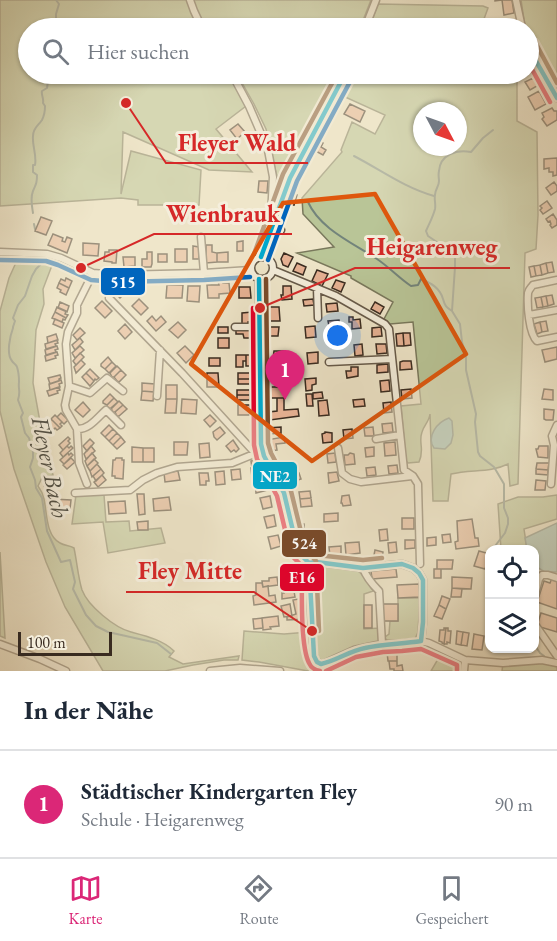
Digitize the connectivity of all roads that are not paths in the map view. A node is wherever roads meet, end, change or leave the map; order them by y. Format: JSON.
{"nodes":[{"id":1,"x":190,"y":0,"type":"edge"},
{"id":2,"x":376,"y":0,"type":"edge"},
{"id":3,"x":516,"y":0,"type":"edge"},
{"id":4,"x":197,"y":18,"type":"edge"},
{"id":5,"x":369,"y":18,"type":"edge"},
{"id":6,"x":520,"y":18,"type":"edge"},
{"id":7,"x":539,"y":66,"type":"edge"},
{"id":8,"x":237,"y":84,"type":"edge"},
{"id":9,"x":340,"y":84,"type":"edge"},
{"id":10,"x":557,"y":98,"type":"edge"},
{"id":11,"x":272,"y":225,"type":"junction"},
{"id":12,"x":281,"y":230,"type":"dead end"},
{"id":13,"x":201,"y":237,"type":"dead end"},
{"id":14,"x":0,"y":252,"type":"edge"},
{"id":15,"x":261,"y":257,"type":"junction"},
{"id":16,"x":250,"y":270,"type":"junction"},
{"id":17,"x":273,"y":270,"type":"junction"},
{"id":18,"x":93,"y":273,"type":"junction"},
{"id":19,"x":204,"y":273,"type":"junction"},
{"id":20,"x":259,"y":279,"type":"junction"},
{"id":21,"x":557,"y":280,"type":"edge"},
{"id":22,"x":317,"y":288,"type":"junction"},
{"id":23,"x":109,"y":298,"type":"dead end"},
{"id":24,"x":557,"y":310,"type":"edge"},
{"id":25,"x":529,"y":315,"type":"junction"},
{"id":26,"x":318,"y":318,"type":"dead end"},
{"id":27,"x":235,"y":327,"type":"dead end"},
{"id":28,"x":260,"y":327,"type":"junction"},
{"id":29,"x":557,"y":337,"type":"edge"},
{"id":30,"x":160,"y":350,"type":"junction"},
{"id":31,"x":392,"y":359,"type":"junction"},
{"id":32,"x":330,"y":362,"type":"dead end"},
{"id":33,"x":69,"y":386,"type":"junction"},
{"id":34,"x":123,"y":392,"type":"dead end"},
{"id":35,"x":157,"y":396,"type":"dead end"},
{"id":36,"x":121,"y":425,"type":"dead end"},
{"id":37,"x":557,"y":425,"type":"edge"},
{"id":38,"x":77,"y":429,"type":"junction"},
{"id":39,"x":400,"y":435,"type":"junction"},
{"id":40,"x":555,"y":437,"type":"edge"},
{"id":41,"x":376,"y":439,"type":"dead end"},
{"id":42,"x":338,"y":448,"type":"dead end"},
{"id":43,"x":259,"y":452,"type":"junction"},
{"id":44,"x":413,"y":476,"type":"junction"},
{"id":45,"x":87,"y":484,"type":"dead end"},
{"id":46,"x":551,"y":484,"type":"dead end"},
{"id":47,"x":75,"y":493,"type":"dead end"},
{"id":48,"x":309,"y":563,"type":"junction"},
{"id":49,"x":420,"y":564,"type":"dead end"},
{"id":50,"x":363,"y":568,"type":"junction"},
{"id":51,"x":557,"y":578,"type":"edge"},
{"id":52,"x":539,"y":579,"type":"edge"},
{"id":53,"x":539,"y":630,"type":"edge"},
{"id":54,"x":422,"y":641,"type":"junction"},
{"id":55,"x":0,"y":644,"type":"edge"},
{"id":56,"x":382,"y":644,"type":"junction"},
{"id":57,"x":557,"y":656,"type":"edge"},
{"id":58,"x":465,"y":660,"type":"junction"},
{"id":59,"x":557,"y":663,"type":"edge"},
{"id":60,"x":66,"y":671,"type":"edge"},
{"id":61,"x":210,"y":671,"type":"edge"},
{"id":62,"x":280,"y":671,"type":"edge"},
{"id":63,"x":464,"y":671,"type":"edge"}],
"edges":[{"from":1,"to":4,"type":"street"},
{"from":2,"to":5,"type":"street"},
{"from":3,"to":6,"type":"street"},
{"from":7,"to":10,"type":"street"},
{"from":8,"to":11,"type":"street"},
{"from":9,"to":11,"type":"street"},
{"from":11,"to":12,"type":"street"},
{"from":11,"to":15,"type":"street"},
{"from":13,"to":19,"type":"street"},
{"from":14,"to":18,"type":"street"},
{"from":15,"to":16,"type":"street"},
{"from":15,"to":17,"type":"street"},
{"from":16,"to":19,"type":"street"},
{"from":16,"to":20,"type":"street"},
{"from":17,"to":20,"type":"street"},
{"from":17,"to":22,"type":"street"},
{"from":18,"to":19,"type":"street"},
{"from":18,"to":33,"type":"street"},
{"from":20,"to":28,"type":"street"},
{"from":21,"to":25,"type":"street"},
{"from":22,"to":26,"type":"street"},
{"from":22,"to":31,"type":"street"},
{"from":23,"to":30,"type":"street"},
{"from":24,"to":25,"type":"street"},
{"from":25,"to":29,"type":"street"},
{"from":27,"to":28,"type":"street"},
{"from":28,"to":43,"type":"street"},
{"from":30,"to":35,"type":"street"},
{"from":30,"to":43,"type":"street"},
{"from":31,"to":32,"type":"street"},
{"from":31,"to":39,"type":"street"},
{"from":33,"to":34,"type":"street"},
{"from":33,"to":38,"type":"street"},
{"from":36,"to":38,"type":"street"},
{"from":37,"to":40,"type":"street"},
{"from":38,"to":45,"type":"street"},
{"from":39,"to":41,"type":"street"},
{"from":39,"to":44,"type":"street"},
{"from":40,"to":46,"type":"street"},
{"from":42,"to":44,"type":"street"},
{"from":43,"to":47,"type":"street"},
{"from":43,"to":48,"type":"street"},
{"from":44,"to":49,"type":"street"},
{"from":48,"to":50,"type":"street"},
{"from":48,"to":56,"type":"street"},
{"from":50,"to":54,"type":"street"},
{"from":50,"to":56,"type":"street"},
{"from":51,"to":52,"type":"street"},
{"from":53,"to":57,"type":"street"},
{"from":54,"to":56,"type":"street"},
{"from":54,"to":58,"type":"street"},
{"from":55,"to":60,"type":"street"},
{"from":58,"to":59,"type":"street"},
{"from":58,"to":63,"type":"street"},
{"from":61,"to":62,"type":"street"}]}
